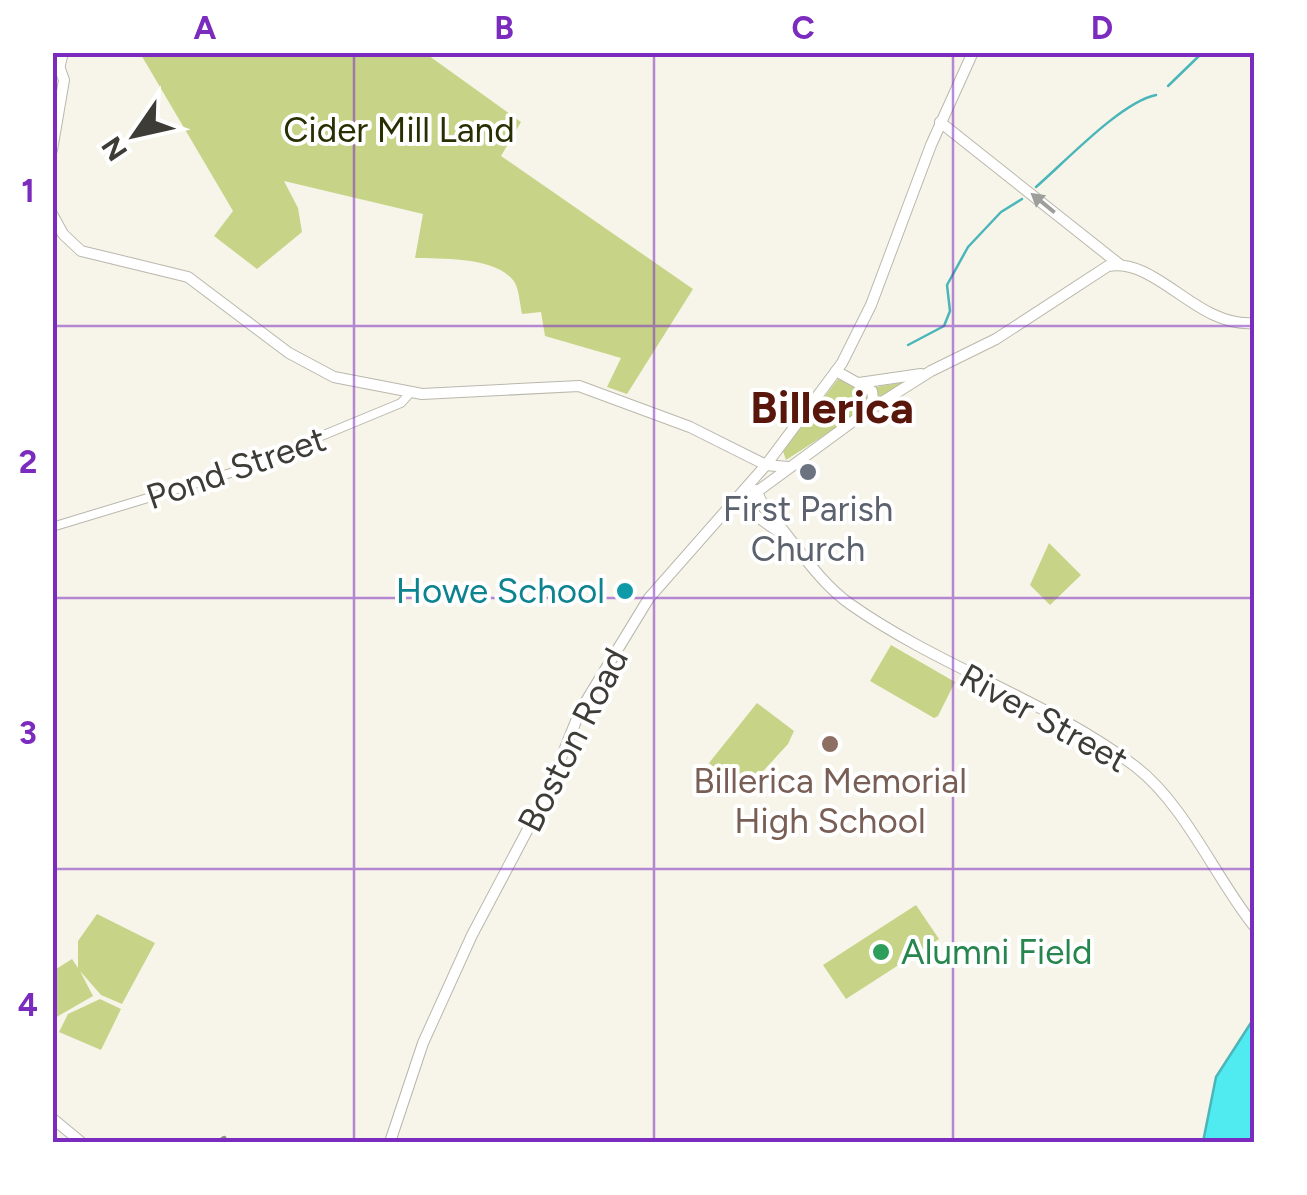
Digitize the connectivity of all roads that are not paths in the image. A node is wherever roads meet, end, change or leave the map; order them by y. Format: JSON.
{"nodes":[{"id":1,"x":54,"y":52,"type":"edge"},
{"id":2,"x":64,"y":52,"type":"edge"},
{"id":3,"x":972,"y":52,"type":"edge"},
{"id":4,"x":62,"y":65,"type":"junction"},
{"id":5,"x":940,"y":122,"type":"junction"},
{"id":6,"x":52,"y":150,"type":"edge"},
{"id":7,"x":52,"y":214,"type":"edge"},
{"id":8,"x":1119,"y":264,"type":"junction"},
{"id":9,"x":1254,"y":323,"type":"edge"},
{"id":10,"x":836,"y":371,"type":"junction"},
{"id":11,"x":931,"y":371,"type":"junction"},
{"id":12,"x":859,"y":383,"type":"junction"},
{"id":13,"x":411,"y":392,"type":"junction"},
{"id":14,"x":863,"y":414,"type":"junction"},
{"id":15,"x":778,"y":449,"type":"junction"},
{"id":16,"x":766,"y":465,"type":"junction"},
{"id":17,"x":788,"y":467,"type":"junction"},
{"id":18,"x":756,"y":490,"type":"junction"},
{"id":19,"x":736,"y":503,"type":"junction"},
{"id":20,"x":52,"y":526,"type":"edge"},
{"id":21,"x":799,"y":546,"type":"junction"},
{"id":22,"x":1254,"y":926,"type":"edge"},
{"id":23,"x":52,"y":1118,"type":"edge"},
{"id":24,"x":81,"y":1142,"type":"edge"},
{"id":25,"x":390,"y":1142,"type":"edge"}],
"edges":[{"from":1,"to":4,"type":"main road"},
{"from":2,"to":4,"type":"street"},
{"from":3,"to":5,"type":"main road","name":"Boston Road"},
{"from":4,"to":6,"type":"main road"},
{"from":8,"to":5,"type":"main road","one_way":true},
{"from":5,"to":10,"type":"main road","name":"Boston Road"},
{"from":7,"to":13,"type":"main road"},
{"from":8,"to":9,"type":"main road"},
{"from":8,"to":11,"type":"main road"},
{"from":10,"to":12,"type":"main road"},
{"from":10,"to":15,"type":"main road","name":"Boston Road"},
{"from":11,"to":12,"type":"main road"},
{"from":11,"to":14,"type":"main road"},
{"from":12,"to":14,"type":"main road"},
{"from":13,"to":16,"type":"main road"},
{"from":13,"to":20,"type":"street","name":"Pond Street"},
{"from":14,"to":17,"type":"main road"},
{"from":15,"to":16,"type":"main road","name":"Boston Road"},
{"from":15,"to":17,"type":"main road"},
{"from":16,"to":17,"type":"main road"},
{"from":16,"to":19,"type":"main road","name":"Boston Road"},
{"from":17,"to":18,"type":"main road"},
{"from":18,"to":19,"type":"main road"},
{"from":18,"to":21,"type":"main road","name":"River Street"},
{"from":19,"to":21,"type":"main road","name":"River Street"},
{"from":19,"to":25,"type":"main road","name":"Boston Road"},
{"from":21,"to":22,"type":"main road","name":"River Street"},
{"from":23,"to":24,"type":"main road"}]}
